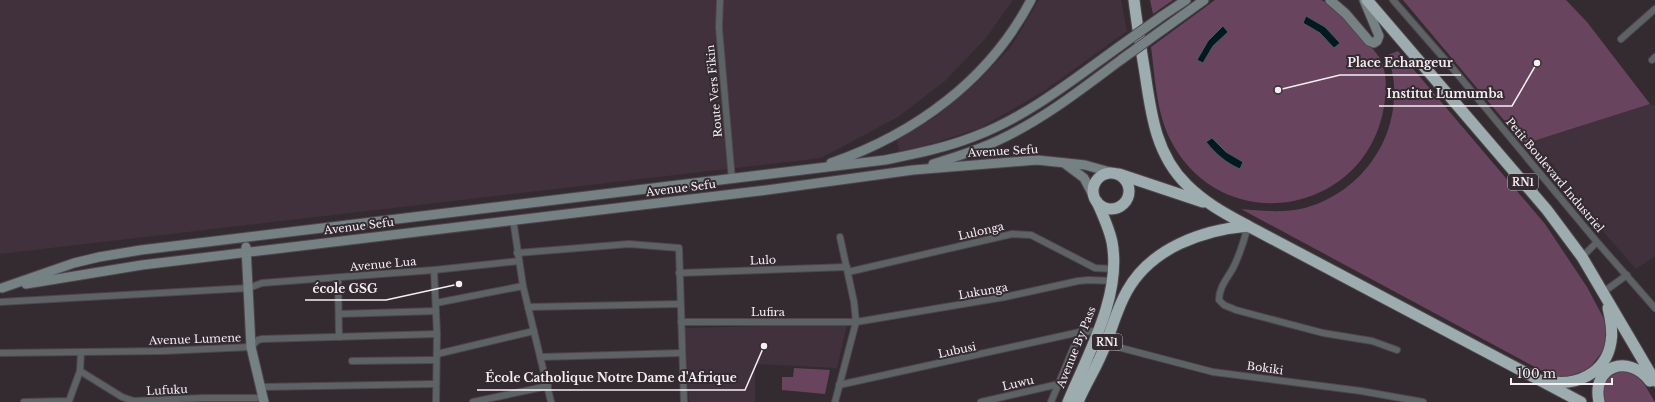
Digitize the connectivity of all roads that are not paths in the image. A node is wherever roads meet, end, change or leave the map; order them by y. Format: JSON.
{"nodes":[{"id":1,"x":720,"y":0,"type":"edge"},
{"id":2,"x":1031,"y":0,"type":"edge"},
{"id":3,"x":1134,"y":0,"type":"edge"},
{"id":4,"x":1186,"y":0,"type":"edge"},
{"id":5,"x":1204,"y":0,"type":"edge"},
{"id":6,"x":1330,"y":0,"type":"edge"},
{"id":7,"x":1364,"y":0,"type":"edge"},
{"id":8,"x":1367,"y":0,"type":"edge"},
{"id":9,"x":1393,"y":0,"type":"edge"},
{"id":10,"x":1655,"y":9,"type":"edge"},
{"id":11,"x":1621,"y":39,"type":"dead end"},
{"id":12,"x":1063,"y":162,"type":"junction"},
{"id":13,"x":816,"y":169,"type":"junction"},
{"id":14,"x":913,"y":170,"type":"junction"},
{"id":15,"x":1177,"y":173,"type":"junction"},
{"id":16,"x":776,"y":174,"type":"junction"},
{"id":17,"x":1117,"y":174,"type":"junction"},
{"id":18,"x":732,"y":180,"type":"junction"},
{"id":19,"x":778,"y":188,"type":"junction"},
{"id":20,"x":1161,"y":188,"type":"junction"},
{"id":21,"x":1095,"y":199,"type":"junction"},
{"id":22,"x":1208,"y":203,"type":"junction"},
{"id":23,"x":513,"y":219,"type":"junction"},
{"id":24,"x":1248,"y":226,"type":"junction"},
{"id":25,"x":840,"y":237,"type":"dead end"},
{"id":26,"x":245,"y":238,"type":"junction"},
{"id":27,"x":1597,"y":242,"type":"junction"},
{"id":28,"x":247,"y":252,"type":"junction"},
{"id":29,"x":517,"y":253,"type":"junction"},
{"id":30,"x":1582,"y":257,"type":"junction"},
{"id":31,"x":519,"y":261,"type":"junction"},
{"id":32,"x":1114,"y":269,"type":"junction"},
{"id":33,"x":434,"y":270,"type":"junction"},
{"id":34,"x":848,"y":270,"type":"junction"},
{"id":35,"x":680,"y":273,"type":"junction"},
{"id":36,"x":1627,"y":275,"type":"junction"},
{"id":37,"x":338,"y":278,"type":"junction"},
{"id":38,"x":1113,"y":281,"type":"junction"},
{"id":39,"x":523,"y":286,"type":"junction"},
{"id":40,"x":1,"y":288,"type":"edge"},
{"id":41,"x":249,"y":288,"type":"junction"},
{"id":42,"x":1604,"y":296,"type":"junction"},
{"id":43,"x":0,"y":302,"type":"edge"},
{"id":44,"x":436,"y":303,"type":"junction"},
{"id":45,"x":680,"y":304,"type":"junction"},
{"id":46,"x":528,"y":307,"type":"junction"},
{"id":47,"x":1655,"y":308,"type":"edge"},
{"id":48,"x":436,"y":311,"type":"junction"},
{"id":49,"x":339,"y":314,"type":"junction"},
{"id":50,"x":681,"y":322,"type":"junction"},
{"id":51,"x":856,"y":322,"type":"junction"},
{"id":52,"x":534,"y":331,"type":"junction"},
{"id":53,"x":1098,"y":331,"type":"junction"},
{"id":54,"x":1080,"y":332,"type":"junction"},
{"id":55,"x":436,"y":334,"type":"junction"},
{"id":56,"x":339,"y":337,"type":"junction"},
{"id":57,"x":1106,"y":344,"type":"junction"},
{"id":58,"x":251,"y":347,"type":"junction"},
{"id":59,"x":1397,"y":350,"type":"dead end"},
{"id":60,"x":81,"y":352,"type":"junction"},
{"id":61,"x":0,"y":353,"type":"edge"},
{"id":62,"x":682,"y":353,"type":"junction"},
{"id":63,"x":436,"y":357,"type":"junction"},
{"id":64,"x":541,"y":357,"type":"junction"},
{"id":65,"x":352,"y":361,"type":"dead end"},
{"id":66,"x":80,"y":371,"type":"junction"},
{"id":67,"x":1528,"y":374,"type":"junction"},
{"id":68,"x":1655,"y":381,"type":"edge"},
{"id":69,"x":435,"y":384,"type":"junction"},
{"id":70,"x":1059,"y":384,"type":"junction"},
{"id":71,"x":548,"y":386,"type":"junction"},
{"id":72,"x":839,"y":386,"type":"junction"},
{"id":73,"x":260,"y":387,"type":"junction"},
{"id":74,"x":1655,"y":388,"type":"edge"},
{"id":75,"x":264,"y":400,"type":"edge"},
{"id":76,"x":69,"y":401,"type":"edge"},
{"id":77,"x":24,"y":402,"type":"edge"},
{"id":78,"x":436,"y":402,"type":"edge"},
{"id":79,"x":473,"y":402,"type":"edge"},
{"id":80,"x":551,"y":402,"type":"edge"},
{"id":81,"x":684,"y":402,"type":"edge"},
{"id":82,"x":835,"y":402,"type":"edge"},
{"id":83,"x":980,"y":402,"type":"edge"},
{"id":84,"x":1051,"y":402,"type":"edge"},
{"id":85,"x":1068,"y":402,"type":"edge"},
{"id":86,"x":1078,"y":402,"type":"edge"},
{"id":87,"x":1423,"y":402,"type":"edge"},
{"id":88,"x":1581,"y":402,"type":"edge"},
{"id":89,"x":1599,"y":402,"type":"edge"}],
"edges":[{"from":1,"to":18,"type":"street","name":"Route Vers Fikin"},
{"from":2,"to":13,"type":"main road"},
{"from":3,"to":15,"type":"highway"},
{"from":4,"to":13,"type":"main road","bridge":true},
{"from":5,"to":14,"type":"main road","bridge":true},
{"from":6,"to":7,"type":"main road"},
{"from":8,"to":30,"type":"highway","number":"RN1"},
{"from":9,"to":27,"type":"street","name":"Petit Boulevard Industriel"},
{"from":10,"to":11,"type":"street"},
{"from":12,"to":14,"type":"main road","name":"Avenue Sefu"},
{"from":12,"to":17,"type":"main road","name":"Avenue Sefu"},
{"from":12,"to":21,"type":"main road"},
{"from":13,"to":16,"type":"main road","name":"Avenue Sefu"},
{"from":14,"to":19,"type":"main road","name":"Avenue Sefu"},
{"from":15,"to":20,"type":"highway"},
{"from":15,"to":22,"type":"highway"},
{"from":16,"to":18,"type":"main road","name":"Avenue Sefu"},
{"from":16,"to":19,"type":"main road"},
{"from":17,"to":20,"type":"highway"},
{"from":17,"to":21,"type":"highway"},
{"from":17,"to":21,"type":"highway"},
{"from":18,"to":26,"type":"main road","name":"Avenue Sefu"},
{"from":19,"to":23,"type":"main road","name":"Avenue Sefu"},
{"from":20,"to":22,"type":"highway"},
{"from":21,"to":32,"type":"highway","number":"RN1"},
{"from":22,"to":24,"type":"highway"},
{"from":23,"to":28,"type":"main road","name":"Avenue Sefu"},
{"from":23,"to":29,"type":"street"},
{"from":24,"to":57,"type":"highway","name":"Avenue By Pass","number":"RN1"},
{"from":24,"to":59,"type":"street"},
{"from":24,"to":67,"type":"highway"},
{"from":25,"to":34,"type":"street"},
{"from":26,"to":28,"type":"main road"},
{"from":26,"to":40,"type":"main road","name":"Avenue Sefu"},
{"from":27,"to":30,"type":"street"},
{"from":27,"to":36,"type":"street","name":"Petit Boulevard Industriel"},
{"from":28,"to":40,"type":"main road","name":"Avenue Sefu"},
{"from":28,"to":41,"type":"main road"},
{"from":29,"to":31,"type":"street"},
{"from":29,"to":35,"type":"street"},
{"from":30,"to":42,"type":"highway","number":"RN1"},
{"from":31,"to":33,"type":"street","name":"Avenue Lua"},
{"from":31,"to":39,"type":"street"},
{"from":32,"to":34,"type":"street","name":"Lulonga"},
{"from":32,"to":38,"type":"highway","number":"RN1"},
{"from":33,"to":37,"type":"street","name":"Avenue Lua"},
{"from":33,"to":44,"type":"street"},
{"from":34,"to":35,"type":"street","name":"Lulo"},
{"from":34,"to":51,"type":"street"},
{"from":35,"to":45,"type":"street"},
{"from":36,"to":42,"type":"street"},
{"from":36,"to":47,"type":"street","name":"Petit Boulevard Industriel"},
{"from":37,"to":41,"type":"street","name":"Avenue Lua"},
{"from":37,"to":49,"type":"street"},
{"from":38,"to":51,"type":"street","name":"Lukunga"},
{"from":38,"to":53,"type":"highway","name":"Avenue By Pass","number":"RN1"},
{"from":39,"to":44,"type":"street"},
{"from":39,"to":46,"type":"street"},
{"from":41,"to":43,"type":"street","name":"Avenue Lua"},
{"from":41,"to":58,"type":"main road"},
{"from":42,"to":67,"type":"highway"},
{"from":42,"to":68,"type":"highway","number":"RN1"},
{"from":44,"to":48,"type":"street"},
{"from":45,"to":46,"type":"street"},
{"from":45,"to":50,"type":"street"},
{"from":46,"to":52,"type":"street"},
{"from":48,"to":49,"type":"street"},
{"from":48,"to":55,"type":"street"},
{"from":49,"to":56,"type":"street"},
{"from":50,"to":51,"type":"street","name":"Lufira"},
{"from":50,"to":62,"type":"street"},
{"from":51,"to":72,"type":"street"},
{"from":52,"to":63,"type":"street"},
{"from":52,"to":64,"type":"street"},
{"from":53,"to":54,"type":"street","name":"Lubusi"},
{"from":53,"to":85,"type":"highway","name":"Avenue By Pass","number":"RN1"},
{"from":54,"to":70,"type":"street"},
{"from":54,"to":72,"type":"street","name":"Lubusi"},
{"from":55,"to":56,"type":"street","name":"Avenue Lumene"},
{"from":55,"to":63,"type":"street"},
{"from":56,"to":58,"type":"street","name":"Avenue Lumene"},
{"from":57,"to":86,"type":"highway","name":"Avenue By Pass","number":"RN1"},
{"from":57,"to":87,"type":"street","name":"Bokiki"},
{"from":58,"to":60,"type":"street","name":"Avenue Lumene"},
{"from":58,"to":73,"type":"main road"},
{"from":60,"to":61,"type":"street","name":"Avenue Lumene"},
{"from":60,"to":66,"type":"street"},
{"from":62,"to":64,"type":"street"},
{"from":62,"to":81,"type":"street"},
{"from":63,"to":65,"type":"street"},
{"from":63,"to":69,"type":"street"},
{"from":64,"to":71,"type":"street"},
{"from":66,"to":75,"type":"street","name":"Lufuku"},
{"from":66,"to":76,"type":"street"},
{"from":67,"to":88,"type":"highway"},
{"from":69,"to":73,"type":"street"},
{"from":69,"to":78,"type":"street"},
{"from":70,"to":83,"type":"street","name":"Luwu"},
{"from":70,"to":84,"type":"street"},
{"from":71,"to":79,"type":"street"},
{"from":71,"to":80,"type":"street"},
{"from":72,"to":82,"type":"street"},
{"from":73,"to":75,"type":"main road"},
{"from":74,"to":89,"type":"highway"},
{"from":76,"to":77,"type":"street"}]}
